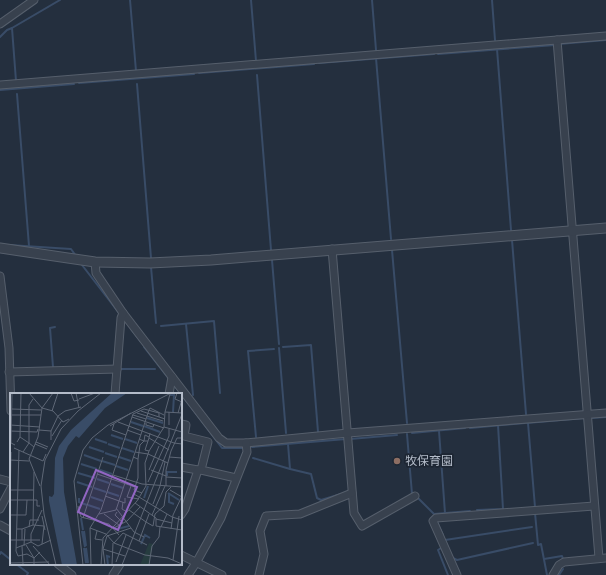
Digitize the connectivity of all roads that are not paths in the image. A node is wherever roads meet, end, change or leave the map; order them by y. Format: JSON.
{"nodes":[{"id":1,"x":34,"y":0,"type":"edge"},
{"id":2,"x":0,"y":24,"type":"edge"},
{"id":3,"x":606,"y":36,"type":"edge"},
{"id":4,"x":557,"y":40,"type":"junction"},
{"id":5,"x":0,"y":85,"type":"edge"},
{"id":6,"x":606,"y":228,"type":"edge"},
{"id":7,"x":572,"y":230,"type":"junction"},
{"id":8,"x":0,"y":248,"type":"edge"},
{"id":9,"x":332,"y":249,"type":"junction"},
{"id":10,"x":94,"y":262,"type":"junction"},
{"id":11,"x":0,"y":276,"type":"edge"},
{"id":12,"x":124,"y":313,"type":"junction"},
{"id":13,"x":117,"y":369,"type":"junction"},
{"id":14,"x":10,"y":372,"type":"junction"},
{"id":15,"x":172,"y":377,"type":"junction"},
{"id":16,"x":11,"y":393,"type":"edge"},
{"id":17,"x":115,"y":393,"type":"edge"},
{"id":18,"x":169,"y":393,"type":"edge"},
{"id":19,"x":606,"y":413,"type":"edge"},
{"id":20,"x":587,"y":415,"type":"junction"},
{"id":21,"x":182,"y":424,"type":"edge"},
{"id":22,"x":348,"y":433,"type":"junction"},
{"id":23,"x":246,"y":443,"type":"junction"},
{"id":24,"x":182,"y":467,"type":"edge"},
{"id":25,"x":200,"y":470,"type":"junction"},
{"id":26,"x":236,"y":478,"type":"junction"},
{"id":27,"x":0,"y":479,"type":"edge"},
{"id":28,"x":10,"y":482,"type":"edge"},
{"id":29,"x":10,"y":490,"type":"edge"},
{"id":30,"x":352,"y":493,"type":"junction"},
{"id":31,"x":415,"y":496,"type":"dead end"},
{"id":32,"x":594,"y":506,"type":"junction"},
{"id":33,"x":0,"y":509,"type":"edge"},
{"id":34,"x":182,"y":514,"type":"edge"},
{"id":35,"x":0,"y":525,"type":"edge"},
{"id":36,"x":10,"y":530,"type":"edge"},
{"id":37,"x":182,"y":555,"type":"edge"},
{"id":38,"x":603,"y":558,"type":"edge"},
{"id":39,"x":196,"y":563,"type":"junction"},
{"id":40,"x":60,"y":565,"type":"edge"},
{"id":41,"x":119,"y":565,"type":"edge"},
{"id":42,"x":72,"y":575,"type":"edge"},
{"id":43,"x":113,"y":575,"type":"edge"},
{"id":44,"x":188,"y":575,"type":"edge"},
{"id":45,"x":222,"y":575,"type":"edge"},
{"id":46,"x":259,"y":575,"type":"edge"},
{"id":47,"x":457,"y":575,"type":"edge"},
{"id":48,"x":553,"y":575,"type":"edge"}],
"edges":[{"from":1,"to":2,"type":"street"},
{"from":3,"to":4,"type":"street"},
{"from":4,"to":5,"type":"street"},
{"from":4,"to":7,"type":"street"},
{"from":6,"to":7,"type":"street"},
{"from":7,"to":9,"type":"street"},
{"from":7,"to":20,"type":"street"},
{"from":8,"to":10,"type":"street"},
{"from":9,"to":10,"type":"street"},
{"from":9,"to":22,"type":"street"},
{"from":10,"to":12,"type":"street"},
{"from":11,"to":14,"type":"street"},
{"from":12,"to":13,"type":"street"},
{"from":12,"to":15,"type":"street"},
{"from":13,"to":14,"type":"street"},
{"from":13,"to":17,"type":"street"},
{"from":14,"to":16,"type":"street"},
{"from":15,"to":18,"type":"street"},
{"from":15,"to":23,"type":"street"},
{"from":19,"to":20,"type":"street"},
{"from":20,"to":22,"type":"street"},
{"from":20,"to":32,"type":"street"},
{"from":21,"to":25,"type":"street"},
{"from":22,"to":23,"type":"street"},
{"from":22,"to":30,"type":"street"},
{"from":23,"to":26,"type":"street"},
{"from":24,"to":25,"type":"street"},
{"from":25,"to":26,"type":"street"},
{"from":25,"to":34,"type":"street"},
{"from":26,"to":39,"type":"street"},
{"from":27,"to":28,"type":"street"},
{"from":29,"to":33,"type":"street"},
{"from":30,"to":31,"type":"street"},
{"from":30,"to":46,"type":"street"},
{"from":32,"to":38,"type":"street"},
{"from":32,"to":47,"type":"street"},
{"from":35,"to":36,"type":"street"},
{"from":37,"to":39,"type":"street"},
{"from":38,"to":48,"type":"street"},
{"from":39,"to":44,"type":"street"},
{"from":39,"to":45,"type":"street"},
{"from":40,"to":42,"type":"street"},
{"from":41,"to":43,"type":"street"}]}
